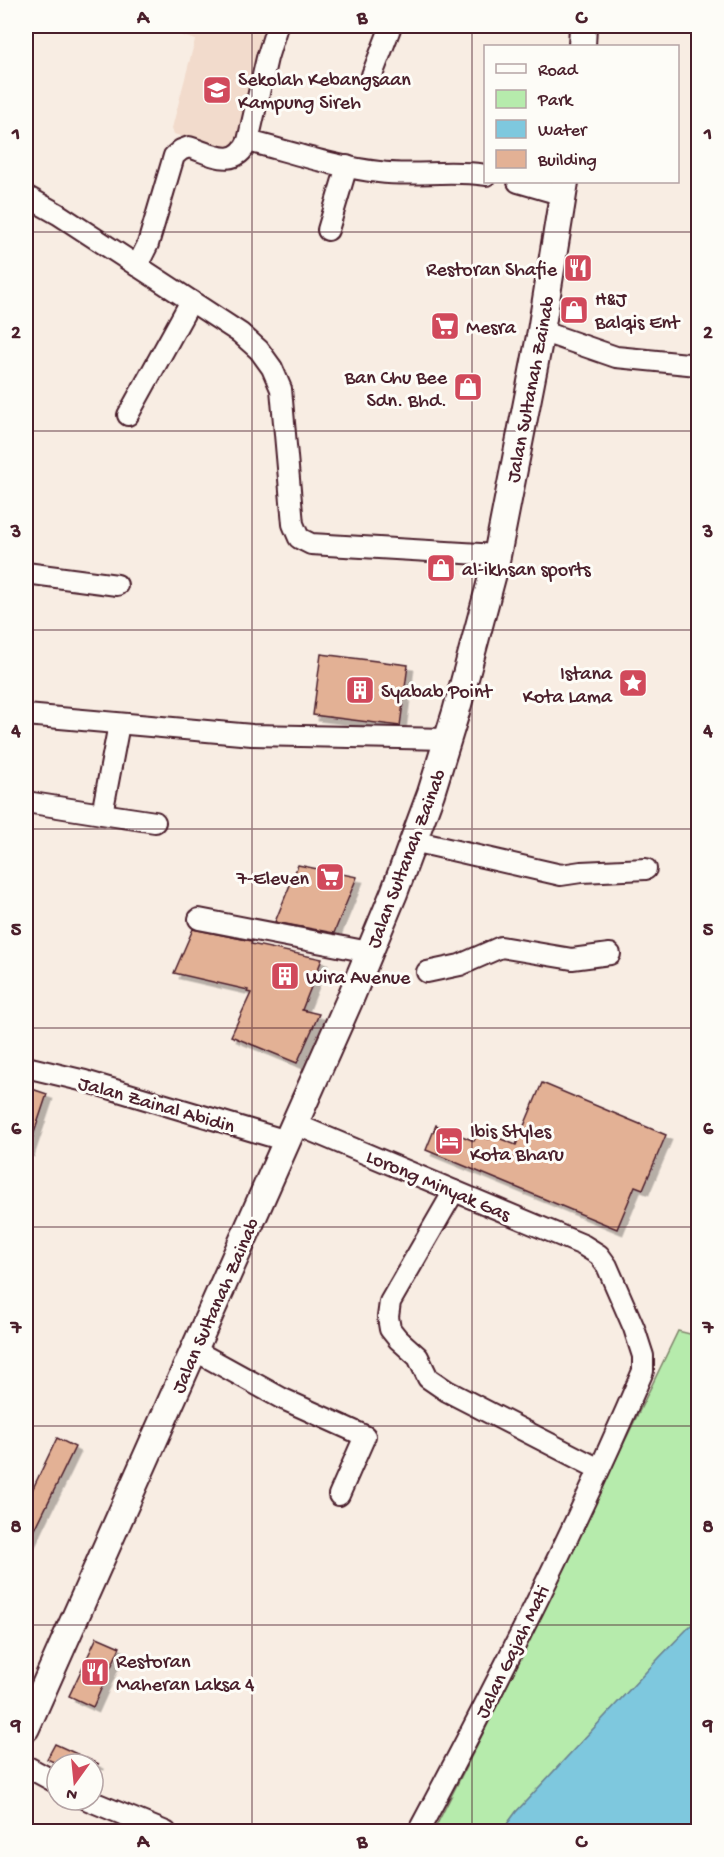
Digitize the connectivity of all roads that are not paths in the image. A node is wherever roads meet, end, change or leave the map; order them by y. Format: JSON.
{"nodes":[{"id":1,"x":277,"y":26,"type":"edge"},
{"id":2,"x":390,"y":26,"type":"edge"},
{"id":3,"x":583,"y":26,"type":"edge"},
{"id":4,"x":582,"y":45,"type":"edge"},
{"id":5,"x":372,"y":75,"type":"dead end"},
{"id":6,"x":248,"y":141,"type":"junction"},
{"id":7,"x":346,"y":166,"type":"junction"},
{"id":8,"x":484,"y":175,"type":"edge"},
{"id":9,"x":526,"y":183,"type":"edge"},
{"id":10,"x":564,"y":188,"type":"edge"},
{"id":11,"x":26,"y":196,"type":"edge"},
{"id":12,"x":328,"y":230,"type":"dead end"},
{"id":13,"x":137,"y":266,"type":"junction"},
{"id":14,"x":191,"y":301,"type":"junction"},
{"id":15,"x":541,"y":331,"type":"junction"},
{"id":16,"x":699,"y":365,"type":"edge"},
{"id":17,"x":128,"y":415,"type":"dead end"},
{"id":18,"x":497,"y":555,"type":"junction"},
{"id":19,"x":26,"y":573,"type":"edge"},
{"id":20,"x":117,"y":585,"type":"dead end"},
{"id":21,"x":26,"y":715,"type":"edge"},
{"id":22,"x":119,"y":724,"type":"junction"},
{"id":23,"x":448,"y":739,"type":"junction"},
{"id":24,"x":26,"y":802,"type":"edge"},
{"id":25,"x":102,"y":814,"type":"junction"},
{"id":26,"x":155,"y":822,"type":"dead end"},
{"id":27,"x":413,"y":841,"type":"junction"},
{"id":28,"x":646,"y":869,"type":"dead end"},
{"id":29,"x":199,"y":919,"type":"dead end"},
{"id":30,"x":369,"y":952,"type":"junction"},
{"id":31,"x":610,"y":954,"type":"dead end"},
{"id":32,"x":427,"y":972,"type":"dead end"},
{"id":33,"x":26,"y":1067,"type":"edge"},
{"id":34,"x":291,"y":1132,"type":"junction"},
{"id":35,"x":454,"y":1191,"type":"junction"},
{"id":36,"x":194,"y":1350,"type":"junction"},
{"id":37,"x":599,"y":1469,"type":"junction"},
{"id":38,"x":339,"y":1495,"type":"dead end"},
{"id":39,"x":26,"y":1728,"type":"edge"},
{"id":40,"x":26,"y":1766,"type":"edge"},
{"id":41,"x":45,"y":1776,"type":"edge"},
{"id":42,"x":105,"y":1807,"type":"edge"},
{"id":43,"x":166,"y":1832,"type":"edge"},
{"id":44,"x":418,"y":1832,"type":"edge"}],
"edges":[{"from":1,"to":6,"type":"street"},
{"from":2,"to":5,"type":"street"},
{"from":3,"to":4,"type":"main road"},
{"from":6,"to":7,"type":"street"},
{"from":6,"to":13,"type":"street"},
{"from":7,"to":8,"type":"street"},
{"from":7,"to":12,"type":"street"},
{"from":9,"to":10,"type":"street"},
{"from":10,"to":15,"type":"main road","name":"Jalan Sultanah Zainab"},
{"from":11,"to":13,"type":"street"},
{"from":13,"to":14,"type":"street"},
{"from":14,"to":17,"type":"street"},
{"from":14,"to":18,"type":"street"},
{"from":15,"to":16,"type":"street"},
{"from":15,"to":18,"type":"main road","name":"Jalan Sultanah Zainab"},
{"from":18,"to":23,"type":"main road","name":"Jalan Sultanah Zainab"},
{"from":19,"to":20,"type":"street"},
{"from":21,"to":22,"type":"street"},
{"from":22,"to":23,"type":"street"},
{"from":22,"to":25,"type":"street"},
{"from":23,"to":27,"type":"main road","name":"Jalan Sultanah Zainab"},
{"from":24,"to":25,"type":"street"},
{"from":25,"to":26,"type":"street"},
{"from":27,"to":28,"type":"street"},
{"from":27,"to":30,"type":"main road","name":"Jalan Sultanah Zainab"},
{"from":29,"to":30,"type":"street"},
{"from":30,"to":34,"type":"main road","name":"Jalan Sultanah Zainab"},
{"from":31,"to":32,"type":"street"},
{"from":33,"to":34,"type":"street","name":"Jalan Zainal Abidin"},
{"from":34,"to":35,"type":"street","name":"Lorong Minyak Gas"},
{"from":34,"to":36,"type":"main road","name":"Jalan Sultanah Zainab"},
{"from":35,"to":37,"type":"street","name":"Lorong Minyak Gas"},
{"from":35,"to":37,"type":"street"},
{"from":36,"to":38,"type":"street"},
{"from":36,"to":39,"type":"main road","name":"Jalan Sultanah Zainab"},
{"from":37,"to":44,"type":"street","name":"Jalan Gajah Mati"},
{"from":40,"to":41,"type":"street"},
{"from":42,"to":43,"type":"street"}]}
